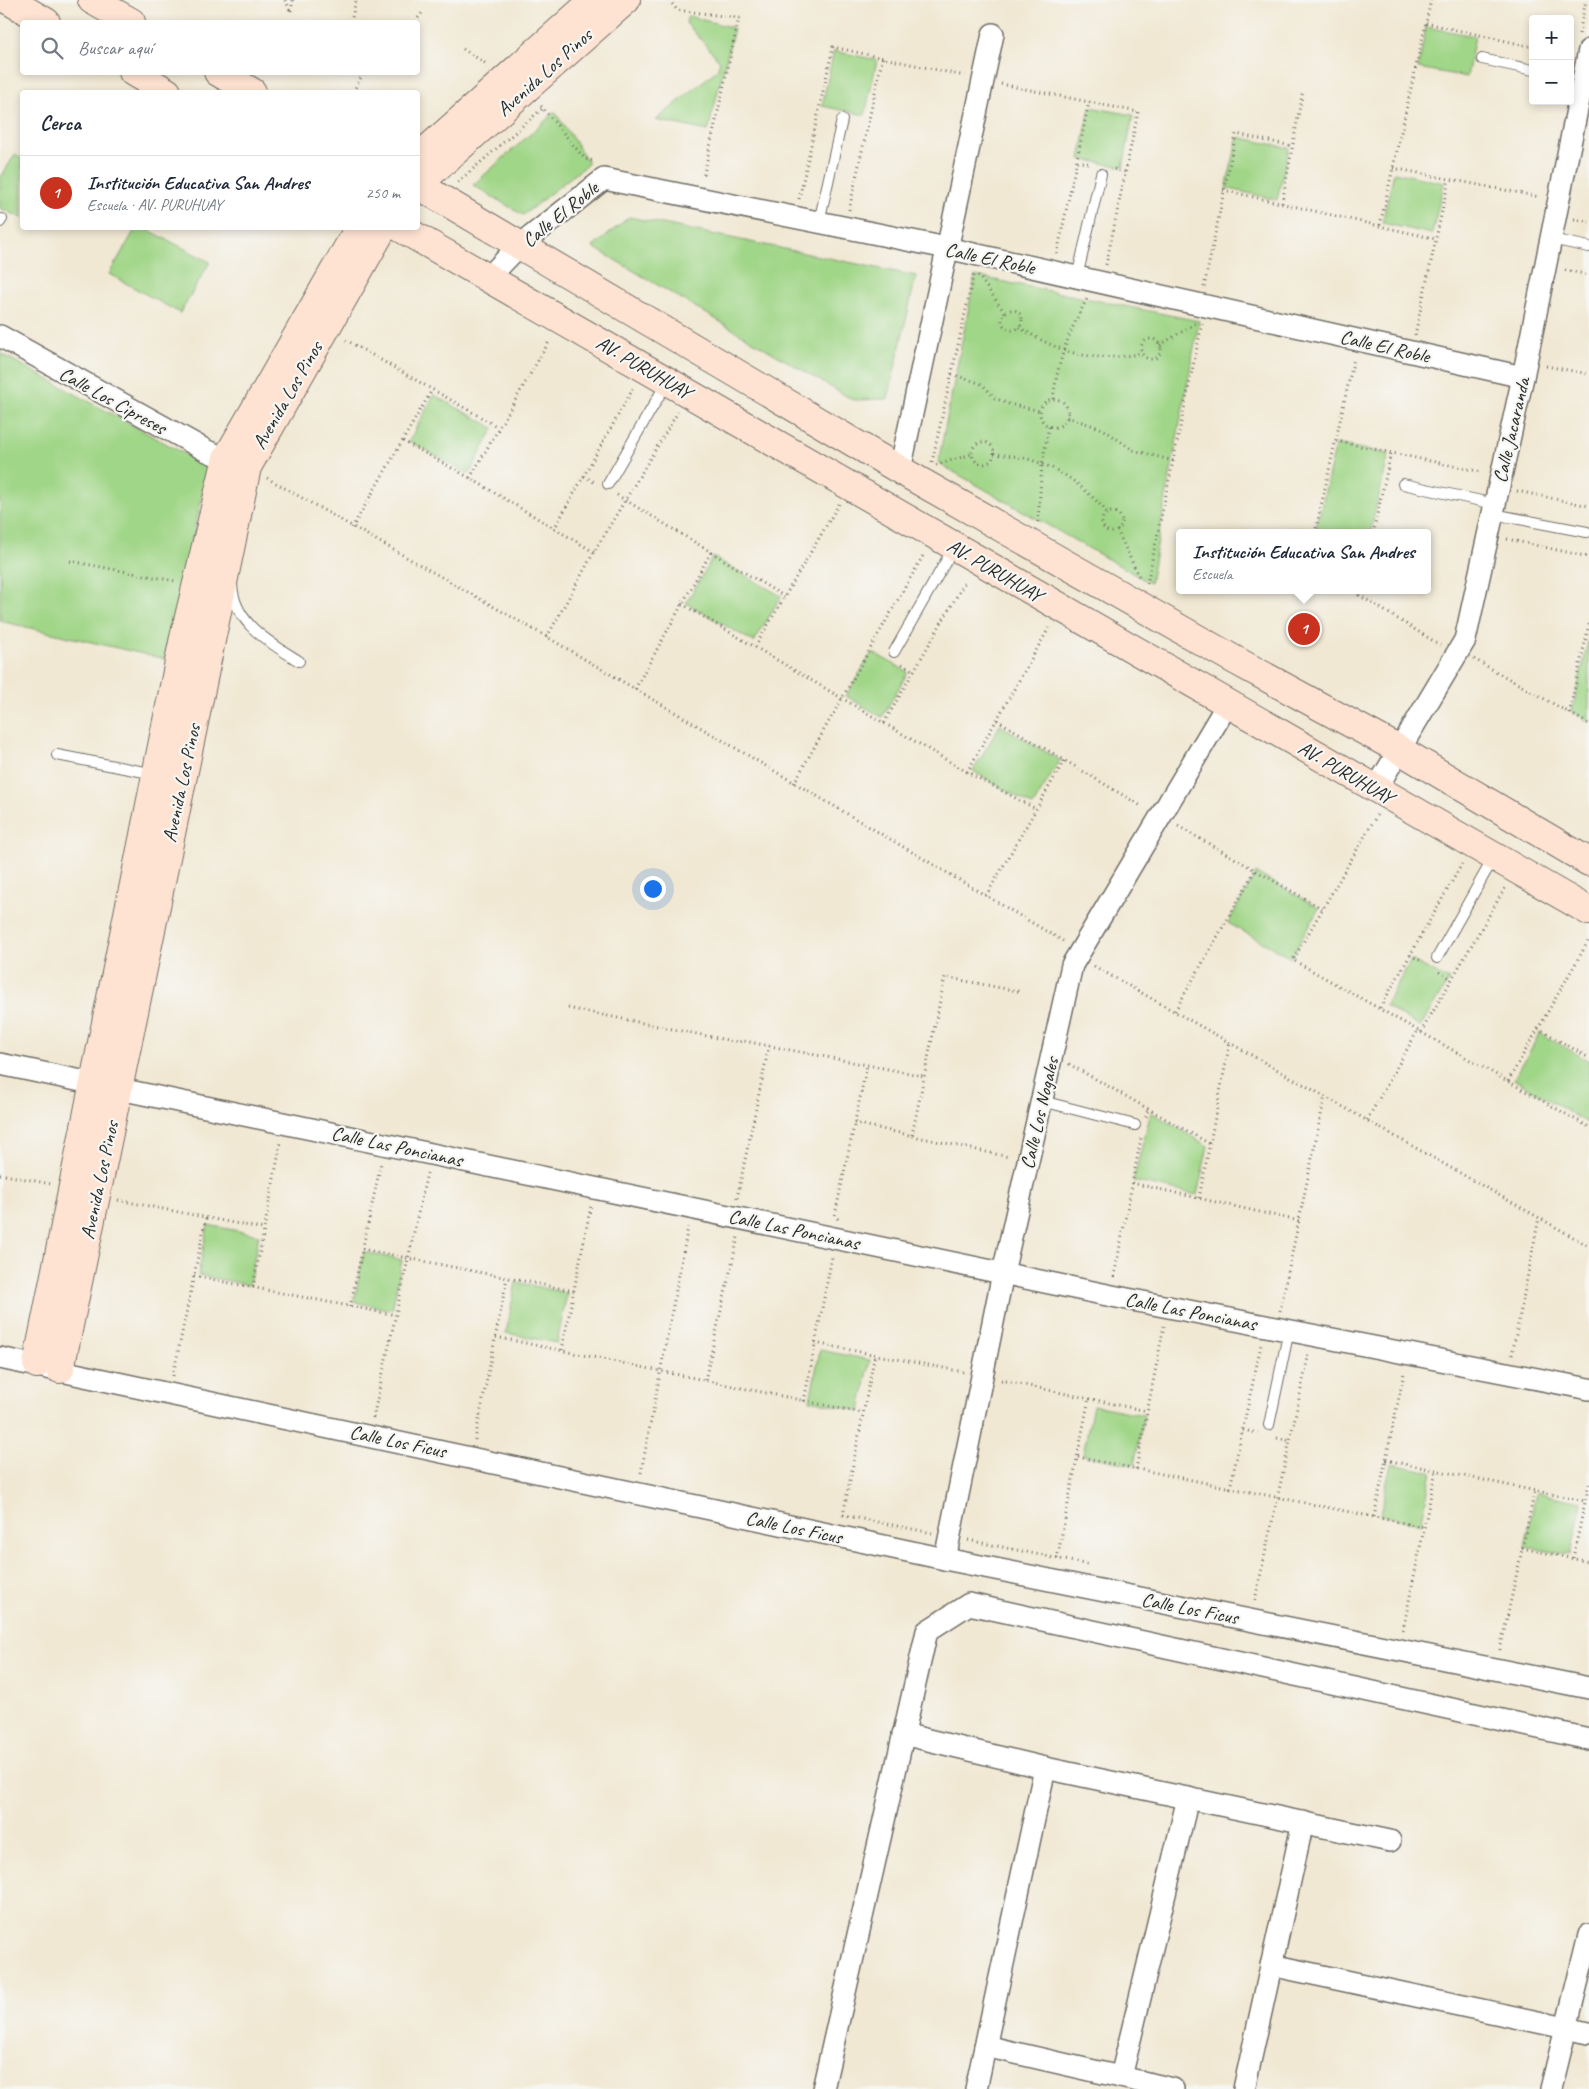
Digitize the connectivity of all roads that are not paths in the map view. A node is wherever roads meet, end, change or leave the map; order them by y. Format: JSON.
{"nodes":[{"id":1,"x":8,"y":0,"type":"edge"},
{"id":2,"x":92,"y":0,"type":"edge"},
{"id":3,"x":594,"y":0,"type":"edge"},
{"id":4,"x":626,"y":0,"type":"edge"},
{"id":5,"x":43,"y":20,"type":"edge"},
{"id":6,"x":127,"y":20,"type":"edge"},
{"id":7,"x":993,"y":34,"type":"dead end"},
{"id":8,"x":1589,"y":50,"type":"edge"},
{"id":9,"x":1482,"y":59,"type":"dead end"},
{"id":10,"x":1529,"y":69,"type":"edge"},
{"id":11,"x":138,"y":75,"type":"edge"},
{"id":12,"x":223,"y":75,"type":"edge"},
{"id":13,"x":1576,"y":80,"type":"edge"},
{"id":14,"x":164,"y":90,"type":"edge"},
{"id":15,"x":249,"y":90,"type":"edge"},
{"id":16,"x":525,"y":91,"type":"junction"},
{"id":17,"x":842,"y":120,"type":"dead end"},
{"id":18,"x":420,"y":157,"type":"edge"},
{"id":19,"x":1101,"y":174,"type":"dead end"},
{"id":20,"x":425,"y":189,"type":"edge"},
{"id":21,"x":818,"y":222,"type":"junction"},
{"id":22,"x":358,"y":230,"type":"edge"},
{"id":23,"x":382,"y":230,"type":"edge"},
{"id":24,"x":404,"y":230,"type":"edge"},
{"id":25,"x":1551,"y":239,"type":"junction"},
{"id":26,"x":519,"y":246,"type":"junction"},
{"id":27,"x":1589,"y":247,"type":"edge"},
{"id":28,"x":947,"y":248,"type":"junction"},
{"id":29,"x":1077,"y":277,"type":"junction"},
{"id":30,"x":488,"y":278,"type":"junction"},
{"id":31,"x":0,"y":336,"type":"edge"},
{"id":32,"x":1531,"y":371,"type":"junction"},
{"id":33,"x":667,"y":381,"type":"junction"},
{"id":34,"x":237,"y":463,"type":"junction"},
{"id":35,"x":900,"y":470,"type":"junction"},
{"id":36,"x":1403,"y":484,"type":"dead end"},
{"id":37,"x":606,"y":487,"type":"road end"},
{"id":38,"x":1494,"y":509,"type":"junction"},
{"id":39,"x":1587,"y":532,"type":"dead end"},
{"id":40,"x":232,"y":540,"type":"junction"},
{"id":41,"x":954,"y":546,"type":"junction"},
{"id":42,"x":894,"y":652,"type":"dead end"},
{"id":43,"x":299,"y":661,"type":"dead end"},
{"id":44,"x":1228,"y":703,"type":"junction"},
{"id":45,"x":1398,"y":749,"type":"junction"},
{"id":46,"x":57,"y":755,"type":"dead end"},
{"id":47,"x":156,"y":774,"type":"junction"},
{"id":48,"x":1377,"y":801,"type":"junction"},
{"id":49,"x":1494,"y":857,"type":"junction"},
{"id":50,"x":1589,"y":862,"type":"edge"},
{"id":51,"x":1589,"y":911,"type":"edge"},
{"id":52,"x":1437,"y":958,"type":"dead end"},
{"id":53,"x":0,"y":1064,"type":"edge"},
{"id":54,"x":105,"y":1086,"type":"junction"},
{"id":55,"x":1042,"y":1101,"type":"junction"},
{"id":56,"x":1135,"y":1125,"type":"dead end"},
{"id":57,"x":1003,"y":1273,"type":"junction"},
{"id":58,"x":1284,"y":1321,"type":"junction"},
{"id":59,"x":0,"y":1358,"type":"edge"},
{"id":60,"x":48,"y":1367,"type":"junction"},
{"id":61,"x":1589,"y":1389,"type":"edge"},
{"id":62,"x":1269,"y":1425,"type":"dead end"},
{"id":63,"x":945,"y":1559,"type":"junction"},
{"id":64,"x":1589,"y":1688,"type":"edge"},
{"id":65,"x":903,"y":1734,"type":"junction"},
{"id":66,"x":1589,"y":1739,"type":"edge"},
{"id":67,"x":1045,"y":1768,"type":"junction"},
{"id":68,"x":1188,"y":1798,"type":"junction"},
{"id":69,"x":1303,"y":1822,"type":"junction"},
{"id":70,"x":1390,"y":1841,"type":"dead end"},
{"id":71,"x":1589,"y":1936,"type":"edge"},
{"id":72,"x":1271,"y":1965,"type":"junction"},
{"id":73,"x":1566,"y":2028,"type":"junction"},
{"id":74,"x":1589,"y":2033,"type":"edge"},
{"id":75,"x":985,"y":2046,"type":"junction"},
{"id":76,"x":1121,"y":2077,"type":"junction"},
{"id":77,"x":823,"y":2089,"type":"edge"},
{"id":78,"x":976,"y":2089,"type":"edge"},
{"id":79,"x":1173,"y":2089,"type":"edge"},
{"id":80,"x":1244,"y":2089,"type":"edge"},
{"id":81,"x":1551,"y":2089,"type":"edge"}],
"edges":[{"from":1,"to":5,"type":"main road"},
{"from":2,"to":6,"type":"main road"},
{"from":3,"to":16,"type":"main road","name":"Avenida Los Pinos"},
{"from":4,"to":16,"type":"main road","name":"Avenida Los Pinos"},
{"from":7,"to":28,"type":"street"},
{"from":8,"to":13,"type":"street","name":"Calle Jacaranda"},
{"from":9,"to":10,"type":"lane"},
{"from":11,"to":14,"type":"main road"},
{"from":12,"to":15,"type":"main road"},
{"from":13,"to":25,"type":"street","name":"Calle Jacaranda"},
{"from":16,"to":18,"type":"main road","name":"Avenida Los Pinos"},
{"from":16,"to":20,"type":"main road","name":"Avenida Los Pinos"},
{"from":17,"to":21,"type":"lane"},
{"from":19,"to":29,"type":"lane"},
{"from":20,"to":26,"type":"main road","name":"AV. PURUHUAY"},
{"from":21,"to":26,"type":"street","name":"Calle El Roble"},
{"from":21,"to":28,"type":"street","name":"Calle El Roble"},
{"from":22,"to":34,"type":"main road","name":"Avenida Los Pinos"},
{"from":23,"to":34,"type":"main road","name":"Avenida Los Pinos"},
{"from":24,"to":30,"type":"main road","name":"AV. PURUHUAY"},
{"from":25,"to":27,"type":"lane"},
{"from":25,"to":32,"type":"street","name":"Calle Jacaranda"},
{"from":26,"to":30,"type":"street","name":"Calle El Roble"},
{"from":26,"to":35,"type":"main road","name":"AV. PURUHUAY"},
{"from":28,"to":29,"type":"street","name":"Calle El Roble"},
{"from":28,"to":35,"type":"street"},
{"from":29,"to":32,"type":"street","name":"Calle El Roble"},
{"from":30,"to":33,"type":"main road","name":"AV. PURUHUAY"},
{"from":31,"to":34,"type":"street","name":"Calle Los Cipreses"},
{"from":32,"to":38,"type":"street","name":"Calle Jacaranda"},
{"from":33,"to":37,"type":"lane"},
{"from":33,"to":41,"type":"main road","name":"AV. PURUHUAY"},
{"from":34,"to":40,"type":"main road","name":"Avenida Los Pinos"},
{"from":34,"to":47,"type":"main road","name":"Avenida Los Pinos"},
{"from":35,"to":45,"type":"main road","name":"AV. PURUHUAY"},
{"from":36,"to":38,"type":"lane"},
{"from":38,"to":39,"type":"lane"},
{"from":38,"to":45,"type":"street","name":"Calle Jacaranda"},
{"from":40,"to":43,"type":"lane"},
{"from":40,"to":54,"type":"main road","name":"Avenida Los Pinos"},
{"from":41,"to":42,"type":"lane"},
{"from":41,"to":44,"type":"main road","name":"AV. PURUHUAY"},
{"from":44,"to":48,"type":"main road","name":"AV. PURUHUAY"},
{"from":44,"to":55,"type":"street","name":"Calle Los Nogales"},
{"from":45,"to":48,"type":"street","name":"Calle Jacaranda"},
{"from":45,"to":50,"type":"main road","name":"AV. PURUHUAY"},
{"from":46,"to":47,"type":"lane"},
{"from":47,"to":54,"type":"main road","name":"Avenida Los Pinos"},
{"from":48,"to":49,"type":"main road","name":"AV. PURUHUAY"},
{"from":49,"to":51,"type":"main road","name":"AV. PURUHUAY"},
{"from":49,"to":52,"type":"lane"},
{"from":53,"to":54,"type":"street","name":"Calle Las Poncianas"},
{"from":54,"to":57,"type":"street","name":"Calle Las Poncianas"},
{"from":54,"to":60,"type":"main road","name":"Avenida Los Pinos"},
{"from":55,"to":56,"type":"lane"},
{"from":55,"to":57,"type":"street","name":"Calle Los Nogales"},
{"from":57,"to":58,"type":"street","name":"Calle Las Poncianas"},
{"from":57,"to":63,"type":"street","name":"Calle Los Nogales"},
{"from":58,"to":61,"type":"street","name":"Calle Las Poncianas"},
{"from":58,"to":62,"type":"lane"},
{"from":59,"to":60,"type":"street","name":"Calle Los Ficus"},
{"from":60,"to":63,"type":"street","name":"Calle Los Ficus"},
{"from":63,"to":64,"type":"street","name":"Calle Los Ficus"},
{"from":65,"to":66,"type":"street"},
{"from":65,"to":67,"type":"street"},
{"from":65,"to":77,"type":"street"},
{"from":67,"to":68,"type":"street"},
{"from":67,"to":75,"type":"street"},
{"from":68,"to":69,"type":"street"},
{"from":68,"to":76,"type":"street"},
{"from":69,"to":70,"type":"street"},
{"from":69,"to":72,"type":"street"},
{"from":71,"to":73,"type":"street"},
{"from":72,"to":73,"type":"street"},
{"from":72,"to":80,"type":"street"},
{"from":73,"to":74,"type":"street"},
{"from":73,"to":81,"type":"street"},
{"from":75,"to":76,"type":"street"},
{"from":75,"to":78,"type":"street"},
{"from":76,"to":79,"type":"street"}]}
